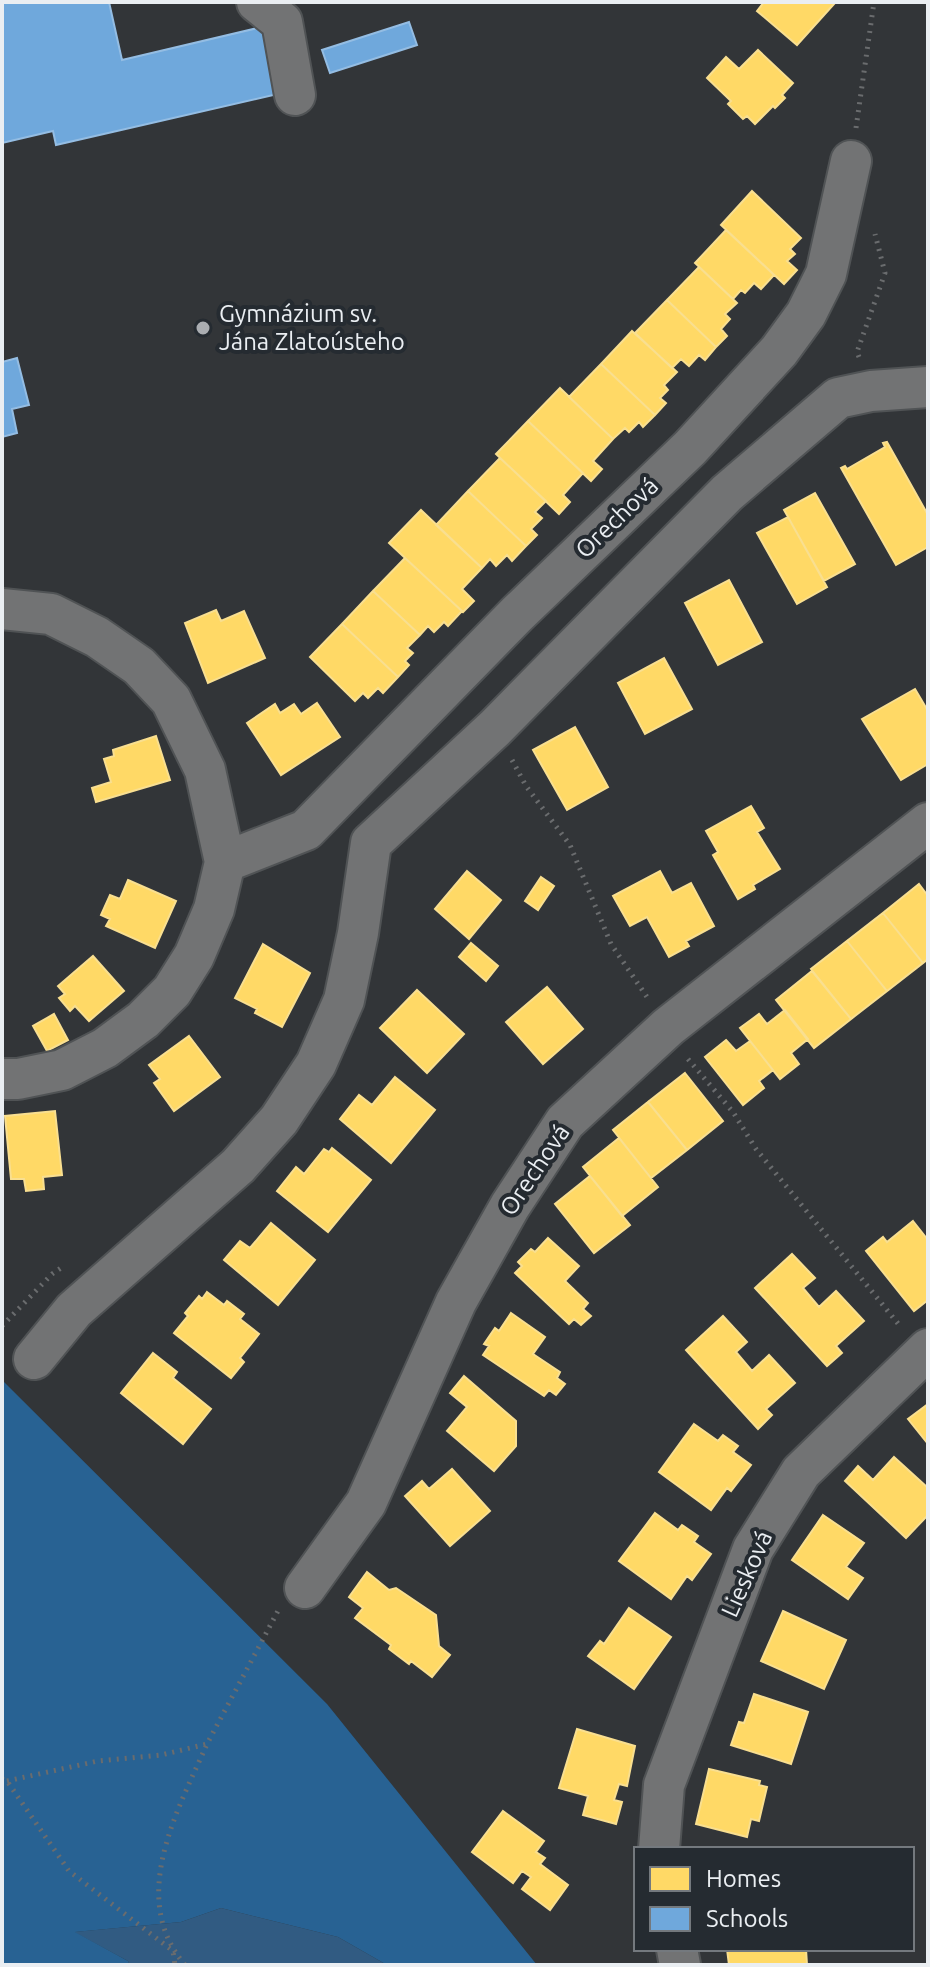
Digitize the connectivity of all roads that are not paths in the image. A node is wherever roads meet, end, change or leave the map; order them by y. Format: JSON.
{"nodes":[{"id":1,"x":257,"y":2,"type":"edge"},
{"id":2,"x":295,"y":95,"type":"dead end"},
{"id":3,"x":851,"y":161,"type":"road end"},
{"id":4,"x":928,"y":387,"type":"edge"},
{"id":5,"x":2,"y":609,"type":"edge"},
{"id":6,"x":928,"y":823,"type":"edge"},
{"id":7,"x":306,"y":830,"type":"junction"},
{"id":8,"x":371,"y":843,"type":"junction"},
{"id":9,"x":225,"y":862,"type":"junction"},
{"id":10,"x":2,"y":1079,"type":"edge"},
{"id":11,"x":925,"y":1352,"type":"edge"},
{"id":12,"x":34,"y":1359,"type":"dead end"},
{"id":13,"x":305,"y":1588,"type":"road end"},
{"id":14,"x":659,"y":1847,"type":"edge"}],
"edges":[{"from":1,"to":2,"type":"street"},
{"from":3,"to":7,"type":"street","name":"Orechová"},
{"from":4,"to":8,"type":"street"},
{"from":5,"to":9,"type":"street"},
{"from":6,"to":13,"type":"street","name":"Orechová"},
{"from":7,"to":8,"type":"street"},
{"from":7,"to":9,"type":"street","name":"Orechová"},
{"from":8,"to":12,"type":"street"},
{"from":9,"to":10,"type":"street"},
{"from":11,"to":14,"type":"street","name":"Liesková"}]}
